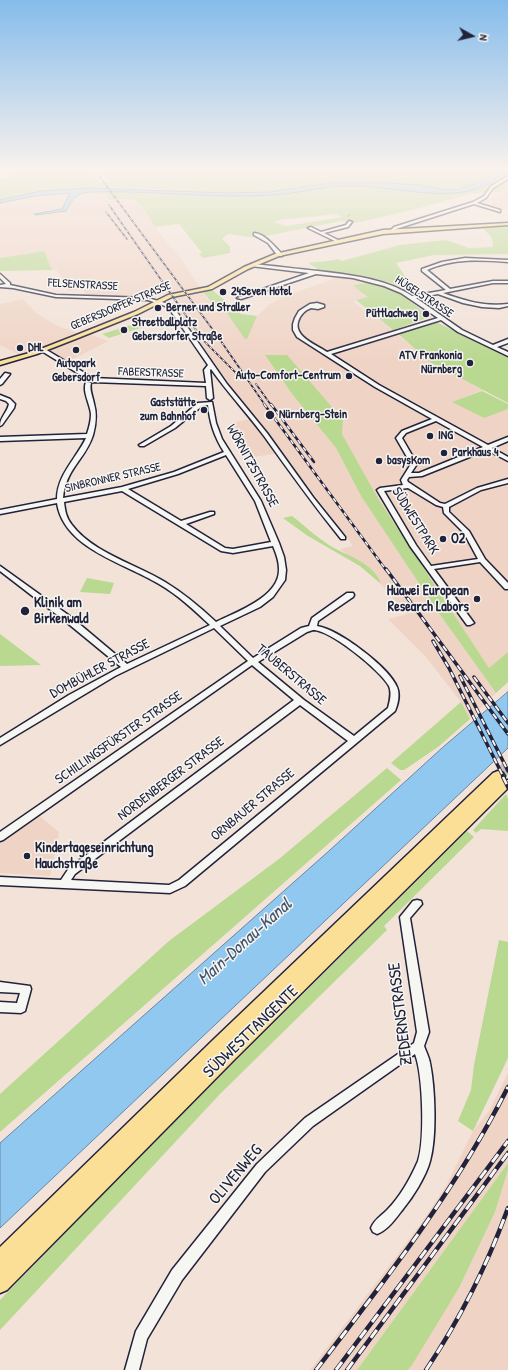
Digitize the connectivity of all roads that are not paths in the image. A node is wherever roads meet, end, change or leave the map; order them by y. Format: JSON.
{"nodes":[{"id":1,"x":321,"y":233,"type":"edge"},
{"id":2,"x":381,"y":233,"type":"edge"},
{"id":3,"x":255,"y":234,"type":"dead end"},
{"id":4,"x":336,"y":241,"type":"junction"},
{"id":5,"x":280,"y":254,"type":"junction"},
{"id":6,"x":508,"y":261,"type":"edge"},
{"id":7,"x":253,"y":265,"type":"junction"},
{"id":8,"x":314,"y":272,"type":"junction"},
{"id":9,"x":0,"y":275,"type":"edge"},
{"id":10,"x":508,"y":282,"type":"edge"},
{"id":11,"x":0,"y":286,"type":"edge"},
{"id":12,"x":8,"y":286,"type":"junction"},
{"id":13,"x":450,"y":291,"type":"junction"},
{"id":14,"x":438,"y":293,"type":"junction"},
{"id":15,"x":239,"y":298,"type":"dead end"},
{"id":16,"x":411,"y":298,"type":"junction"},
{"id":17,"x":158,"y":301,"type":"junction"},
{"id":18,"x":508,"y":305,"type":"edge"},
{"id":19,"x":312,"y":307,"type":"dead end"},
{"id":20,"x":440,"y":319,"type":"junction"},
{"id":21,"x":508,"y":341,"type":"edge"},
{"id":22,"x":492,"y":347,"type":"junction"},
{"id":23,"x":43,"y":350,"type":"junction"},
{"id":24,"x":326,"y":354,"type":"junction"},
{"id":25,"x":508,"y":354,"type":"edge"},
{"id":26,"x":0,"y":363,"type":"edge"},
{"id":27,"x":211,"y":365,"type":"junction"},
{"id":28,"x":7,"y":374,"type":"dead end"},
{"id":29,"x":90,"y":382,"type":"junction"},
{"id":30,"x":0,"y":383,"type":"edge"},
{"id":31,"x":208,"y":385,"type":"junction"},
{"id":32,"x":0,"y":397,"type":"edge"},
{"id":33,"x":210,"y":400,"type":"junction"},
{"id":34,"x":436,"y":419,"type":"junction"},
{"id":35,"x":0,"y":424,"type":"edge"},
{"id":36,"x":89,"y":436,"type":"junction"},
{"id":37,"x":0,"y":439,"type":"edge"},
{"id":38,"x":508,"y":439,"type":"edge"},
{"id":39,"x":142,"y":445,"type":"dead end"},
{"id":40,"x":488,"y":448,"type":"junction"},
{"id":41,"x":228,"y":452,"type":"junction"},
{"id":42,"x":508,"y":459,"type":"edge"},
{"id":43,"x":408,"y":475,"type":"junction"},
{"id":44,"x":508,"y":481,"type":"edge"},
{"id":45,"x":407,"y":486,"type":"junction"},
{"id":46,"x":124,"y":489,"type":"junction"},
{"id":47,"x":59,"y":502,"type":"junction"},
{"id":48,"x":446,"y":506,"type":"junction"},
{"id":49,"x":0,"y":512,"type":"edge"},
{"id":50,"x":212,"y":513,"type":"dead end"},
{"id":51,"x":180,"y":524,"type":"junction"},
{"id":52,"x":343,"y":538,"type":"dead end"},
{"id":53,"x":276,"y":543,"type":"junction"},
{"id":54,"x":482,"y":560,"type":"junction"},
{"id":55,"x":0,"y":568,"type":"edge"},
{"id":56,"x":430,"y":568,"type":"junction"},
{"id":57,"x":508,"y":587,"type":"edge"},
{"id":58,"x":350,"y":595,"type":"dead end"},
{"id":59,"x":470,"y":623,"type":"dead end"},
{"id":60,"x":216,"y":625,"type":"junction"},
{"id":61,"x":313,"y":627,"type":"junction"},
{"id":62,"x":253,"y":661,"type":"junction"},
{"id":63,"x":126,"y":667,"type":"junction"},
{"id":64,"x":299,"y":701,"type":"junction"},
{"id":65,"x":353,"y":740,"type":"junction"},
{"id":66,"x":0,"y":742,"type":"edge"},
{"id":67,"x":0,"y":837,"type":"edge"},
{"id":68,"x":0,"y":881,"type":"edge"},
{"id":69,"x":64,"y":884,"type":"junction"},
{"id":70,"x":417,"y":904,"type":"dead end"},
{"id":71,"x":0,"y":987,"type":"edge"},
{"id":72,"x":0,"y":1007,"type":"edge"},
{"id":73,"x":418,"y":1046,"type":"junction"},
{"id":74,"x":378,"y":1228,"type":"dead end"},
{"id":75,"x":0,"y":1262,"type":"edge"},
{"id":76,"x":0,"y":1282,"type":"edge"},
{"id":77,"x":132,"y":1370,"type":"edge"}],
"edges":[{"from":1,"to":4,"type":"street"},
{"from":2,"to":4,"type":"main road","name":"GEBERSDORFER STRASSE"},
{"from":3,"to":5,"type":"street"},
{"from":4,"to":5,"type":"main road","name":"GEBERSDORFER STRASSE"},
{"from":5,"to":7,"type":"main road","name":"GEBERSDORFER STRASSE"},
{"from":6,"to":13,"type":"street"},
{"from":7,"to":8,"type":"street","name":"HÜGELSTRASSE"},
{"from":7,"to":17,"type":"main road","name":"GEBERSDORFER STRASSE"},
{"from":8,"to":15,"type":"street"},
{"from":8,"to":16,"type":"street","name":"HÜGELSTRASSE"},
{"from":9,"to":12,"type":"street"},
{"from":10,"to":13,"type":"street"},
{"from":11,"to":12,"type":"street","name":"FELSENSTRASSE"},
{"from":12,"to":17,"type":"street","name":"FELSENSTRASSE"},
{"from":13,"to":14,"type":"street"},
{"from":14,"to":16,"type":"street"},
{"from":14,"to":18,"type":"street"},
{"from":16,"to":20,"type":"street","name":"HÜGELSTRASSE"},
{"from":17,"to":23,"type":"main road","name":"GEBERSDORFER STRASSE"},
{"from":17,"to":27,"type":"street","name":"WÖRNITZSTRASSE"},
{"from":19,"to":24,"type":"street"},
{"from":20,"to":22,"type":"street","name":"HÜGELSTRASSE"},
{"from":20,"to":24,"type":"street"},
{"from":21,"to":22,"type":"street"},
{"from":22,"to":25,"type":"street","name":"HÜGELSTRASSE"},
{"from":23,"to":26,"type":"main road","name":"GEBERSDORFER STRASSE"},
{"from":23,"to":29,"type":"street"},
{"from":24,"to":34,"type":"street"},
{"from":27,"to":31,"type":"street","name":"WÖRNITZSTRASSE"},
{"from":27,"to":52,"type":"street","name":"WÖRNITZSTRASSE"},
{"from":28,"to":30,"type":"street"},
{"from":29,"to":31,"type":"street","name":"FABERSTRASSE"},
{"from":29,"to":36,"type":"street"},
{"from":31,"to":33,"type":"street","name":"WÖRNITZSTRASSE"},
{"from":32,"to":35,"type":"street"},
{"from":33,"to":39,"type":"street"},
{"from":33,"to":41,"type":"street","name":"WÖRNITZSTRASSE"},
{"from":34,"to":40,"type":"street"},
{"from":34,"to":43,"type":"street","name":"SÜDWESTPARK"},
{"from":36,"to":37,"type":"street"},
{"from":36,"to":47,"type":"street"},
{"from":38,"to":40,"type":"street","name":"SÜDWESTPARK"},
{"from":40,"to":42,"type":"street"},
{"from":40,"to":43,"type":"street","name":"SÜDWESTPARK"},
{"from":41,"to":46,"type":"street","name":"SINBRONNER STRASSE"},
{"from":41,"to":53,"type":"street","name":"WÖRNITZSTRASSE"},
{"from":43,"to":45,"type":"street","name":"SÜDWESTPARK"},
{"from":44,"to":48,"type":"street"},
{"from":45,"to":48,"type":"street","name":"SÜDWESTPARK"},
{"from":45,"to":56,"type":"street","name":"SÜDWESTPARK"},
{"from":46,"to":47,"type":"street","name":"SINBRONNER STRASSE"},
{"from":46,"to":51,"type":"street"},
{"from":47,"to":49,"type":"street","name":"SINBRONNER STRASSE"},
{"from":47,"to":60,"type":"street","name":"TAUBERSTRASSE"},
{"from":48,"to":54,"type":"street"},
{"from":50,"to":51,"type":"street"},
{"from":51,"to":53,"type":"street"},
{"from":53,"to":60,"type":"street","name":"WÖRNITZSTRASSE"},
{"from":54,"to":56,"type":"street","name":"SÜDWESTPARK"},
{"from":54,"to":57,"type":"street"},
{"from":55,"to":63,"type":"street"},
{"from":56,"to":59,"type":"street","name":"SÜDWESTPARK"},
{"from":58,"to":61,"type":"street"},
{"from":60,"to":62,"type":"street","name":"TAUBERSTRASSE"},
{"from":60,"to":63,"type":"street","name":"DOMBÜHLER STRASSE"},
{"from":61,"to":62,"type":"street","name":"SCHILLINGSFÜRSTER STRASSE"},
{"from":61,"to":65,"type":"street","name":"ORNBAUER STRASSE"},
{"from":62,"to":64,"type":"street","name":"TAUBERSTRASSE"},
{"from":62,"to":67,"type":"street","name":"SCHILLINGSFÜRSTER STRASSE"},
{"from":63,"to":66,"type":"street","name":"DOMBÜHLER STRASSE"},
{"from":64,"to":65,"type":"street","name":"TAUBERSTRASSE"},
{"from":64,"to":69,"type":"street","name":"NORDENBERGER STRASSE"},
{"from":65,"to":69,"type":"street","name":"ORNBAUER STRASSE"},
{"from":68,"to":69,"type":"street"},
{"from":70,"to":73,"type":"street","name":"ZEDERNSTRASSE"},
{"from":71,"to":72,"type":"street"},
{"from":73,"to":74,"type":"street","name":"ZEDERNSTRASSE"},
{"from":73,"to":77,"type":"street","name":"OLIVENWEG"},
{"from":75,"to":76,"type":"highway","name":"SÜDWESTTANGENTE"}]}
